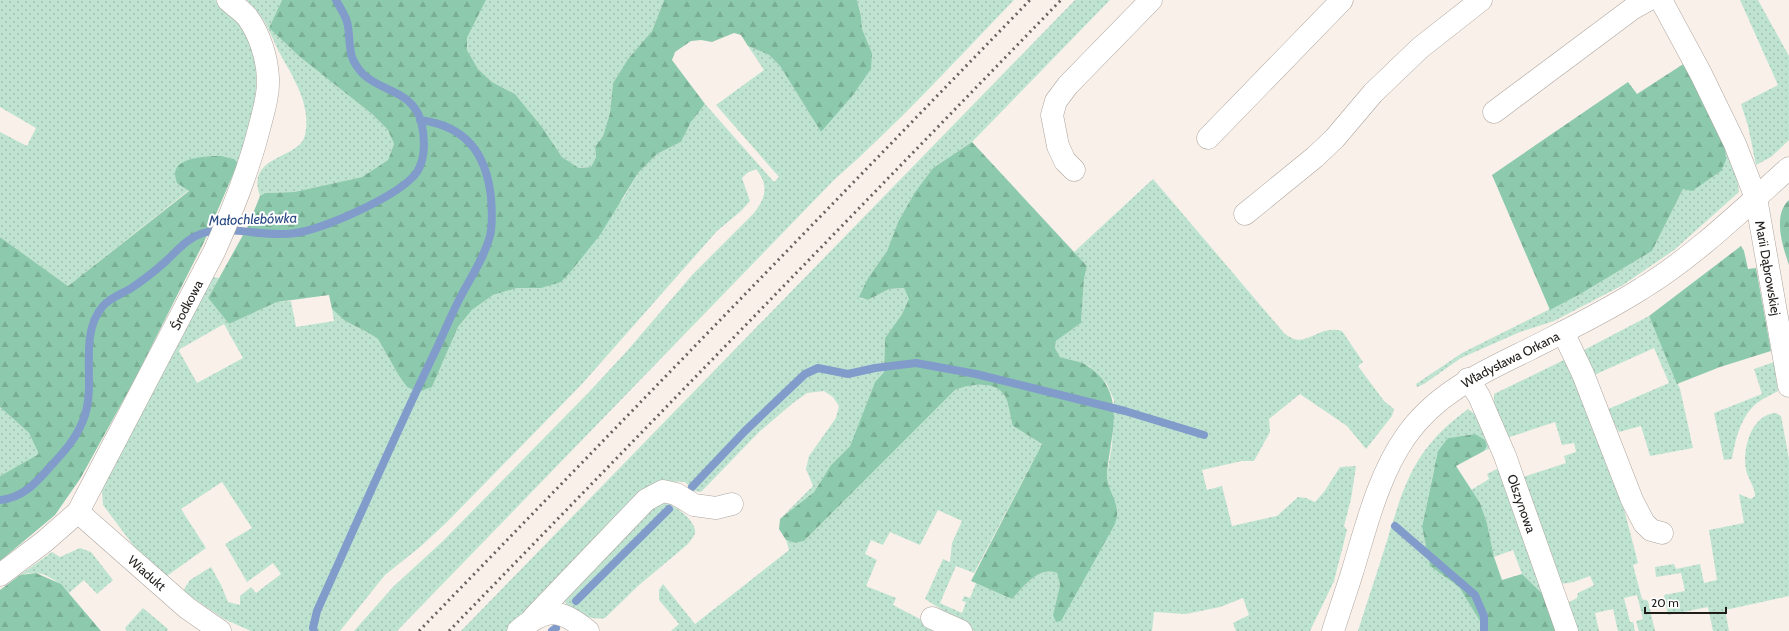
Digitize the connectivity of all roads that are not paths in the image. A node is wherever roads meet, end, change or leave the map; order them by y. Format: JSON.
{"nodes":[{"id":1,"x":228,"y":0,"type":"edge"},
{"id":2,"x":1151,"y":0,"type":"edge"},
{"id":3,"x":1342,"y":0,"type":"edge"},
{"id":4,"x":1481,"y":0,"type":"edge"},
{"id":5,"x":1648,"y":0,"type":"edge"},
{"id":6,"x":1661,"y":0,"type":"edge"},
{"id":7,"x":1494,"y":112,"type":"dead end"},
{"id":8,"x":1208,"y":138,"type":"dead end"},
{"id":9,"x":1789,"y":168,"type":"edge"},
{"id":10,"x":1074,"y":170,"type":"dead end"},
{"id":11,"x":1756,"y":198,"type":"junction"},
{"id":12,"x":1245,"y":214,"type":"dead end"},
{"id":13,"x":1563,"y":332,"type":"junction"},
{"id":14,"x":1468,"y":379,"type":"junction"},
{"id":15,"x":1789,"y":386,"type":"edge"},
{"id":16,"x":732,"y":504,"type":"dead end"},
{"id":17,"x":78,"y":512,"type":"junction"},
{"id":18,"x":1662,"y":533,"type":"dead end"},
{"id":19,"x":0,"y":575,"type":"edge"},
{"id":20,"x":932,"y":618,"type":"dead end"},
{"id":21,"x":525,"y":625,"type":"edge"},
{"id":22,"x":220,"y":631,"type":"edge"},
{"id":23,"x":588,"y":631,"type":"edge"},
{"id":24,"x":960,"y":631,"type":"edge"},
{"id":25,"x":1333,"y":631,"type":"edge"},
{"id":26,"x":1567,"y":631,"type":"edge"}],
"edges":[{"from":1,"to":17,"type":"street","name":"Środkowa"},
{"from":2,"to":10,"type":"street"},
{"from":3,"to":8,"type":"street"},
{"from":4,"to":12,"type":"street"},
{"from":5,"to":7,"type":"street"},
{"from":6,"to":11,"type":"street","name":"Marii Dąbrowskiej"},
{"from":9,"to":11,"type":"street","name":"Władysława Orkana"},
{"from":11,"to":13,"type":"street","name":"Władysława Orkana"},
{"from":11,"to":15,"type":"street","name":"Marii Dąbrowskiej"},
{"from":13,"to":14,"type":"street","name":"Władysława Orkana"},
{"from":13,"to":18,"type":"street"},
{"from":14,"to":25,"type":"street","name":"Władysława Orkana"},
{"from":14,"to":26,"type":"street","name":"Olszynowa"},
{"from":16,"to":21,"type":"street"},
{"from":17,"to":19,"type":"street","name":"Środkowa"},
{"from":17,"to":22,"type":"street","name":"Wiadukt"},
{"from":20,"to":24,"type":"street"},
{"from":21,"to":23,"type":"street"}]}
